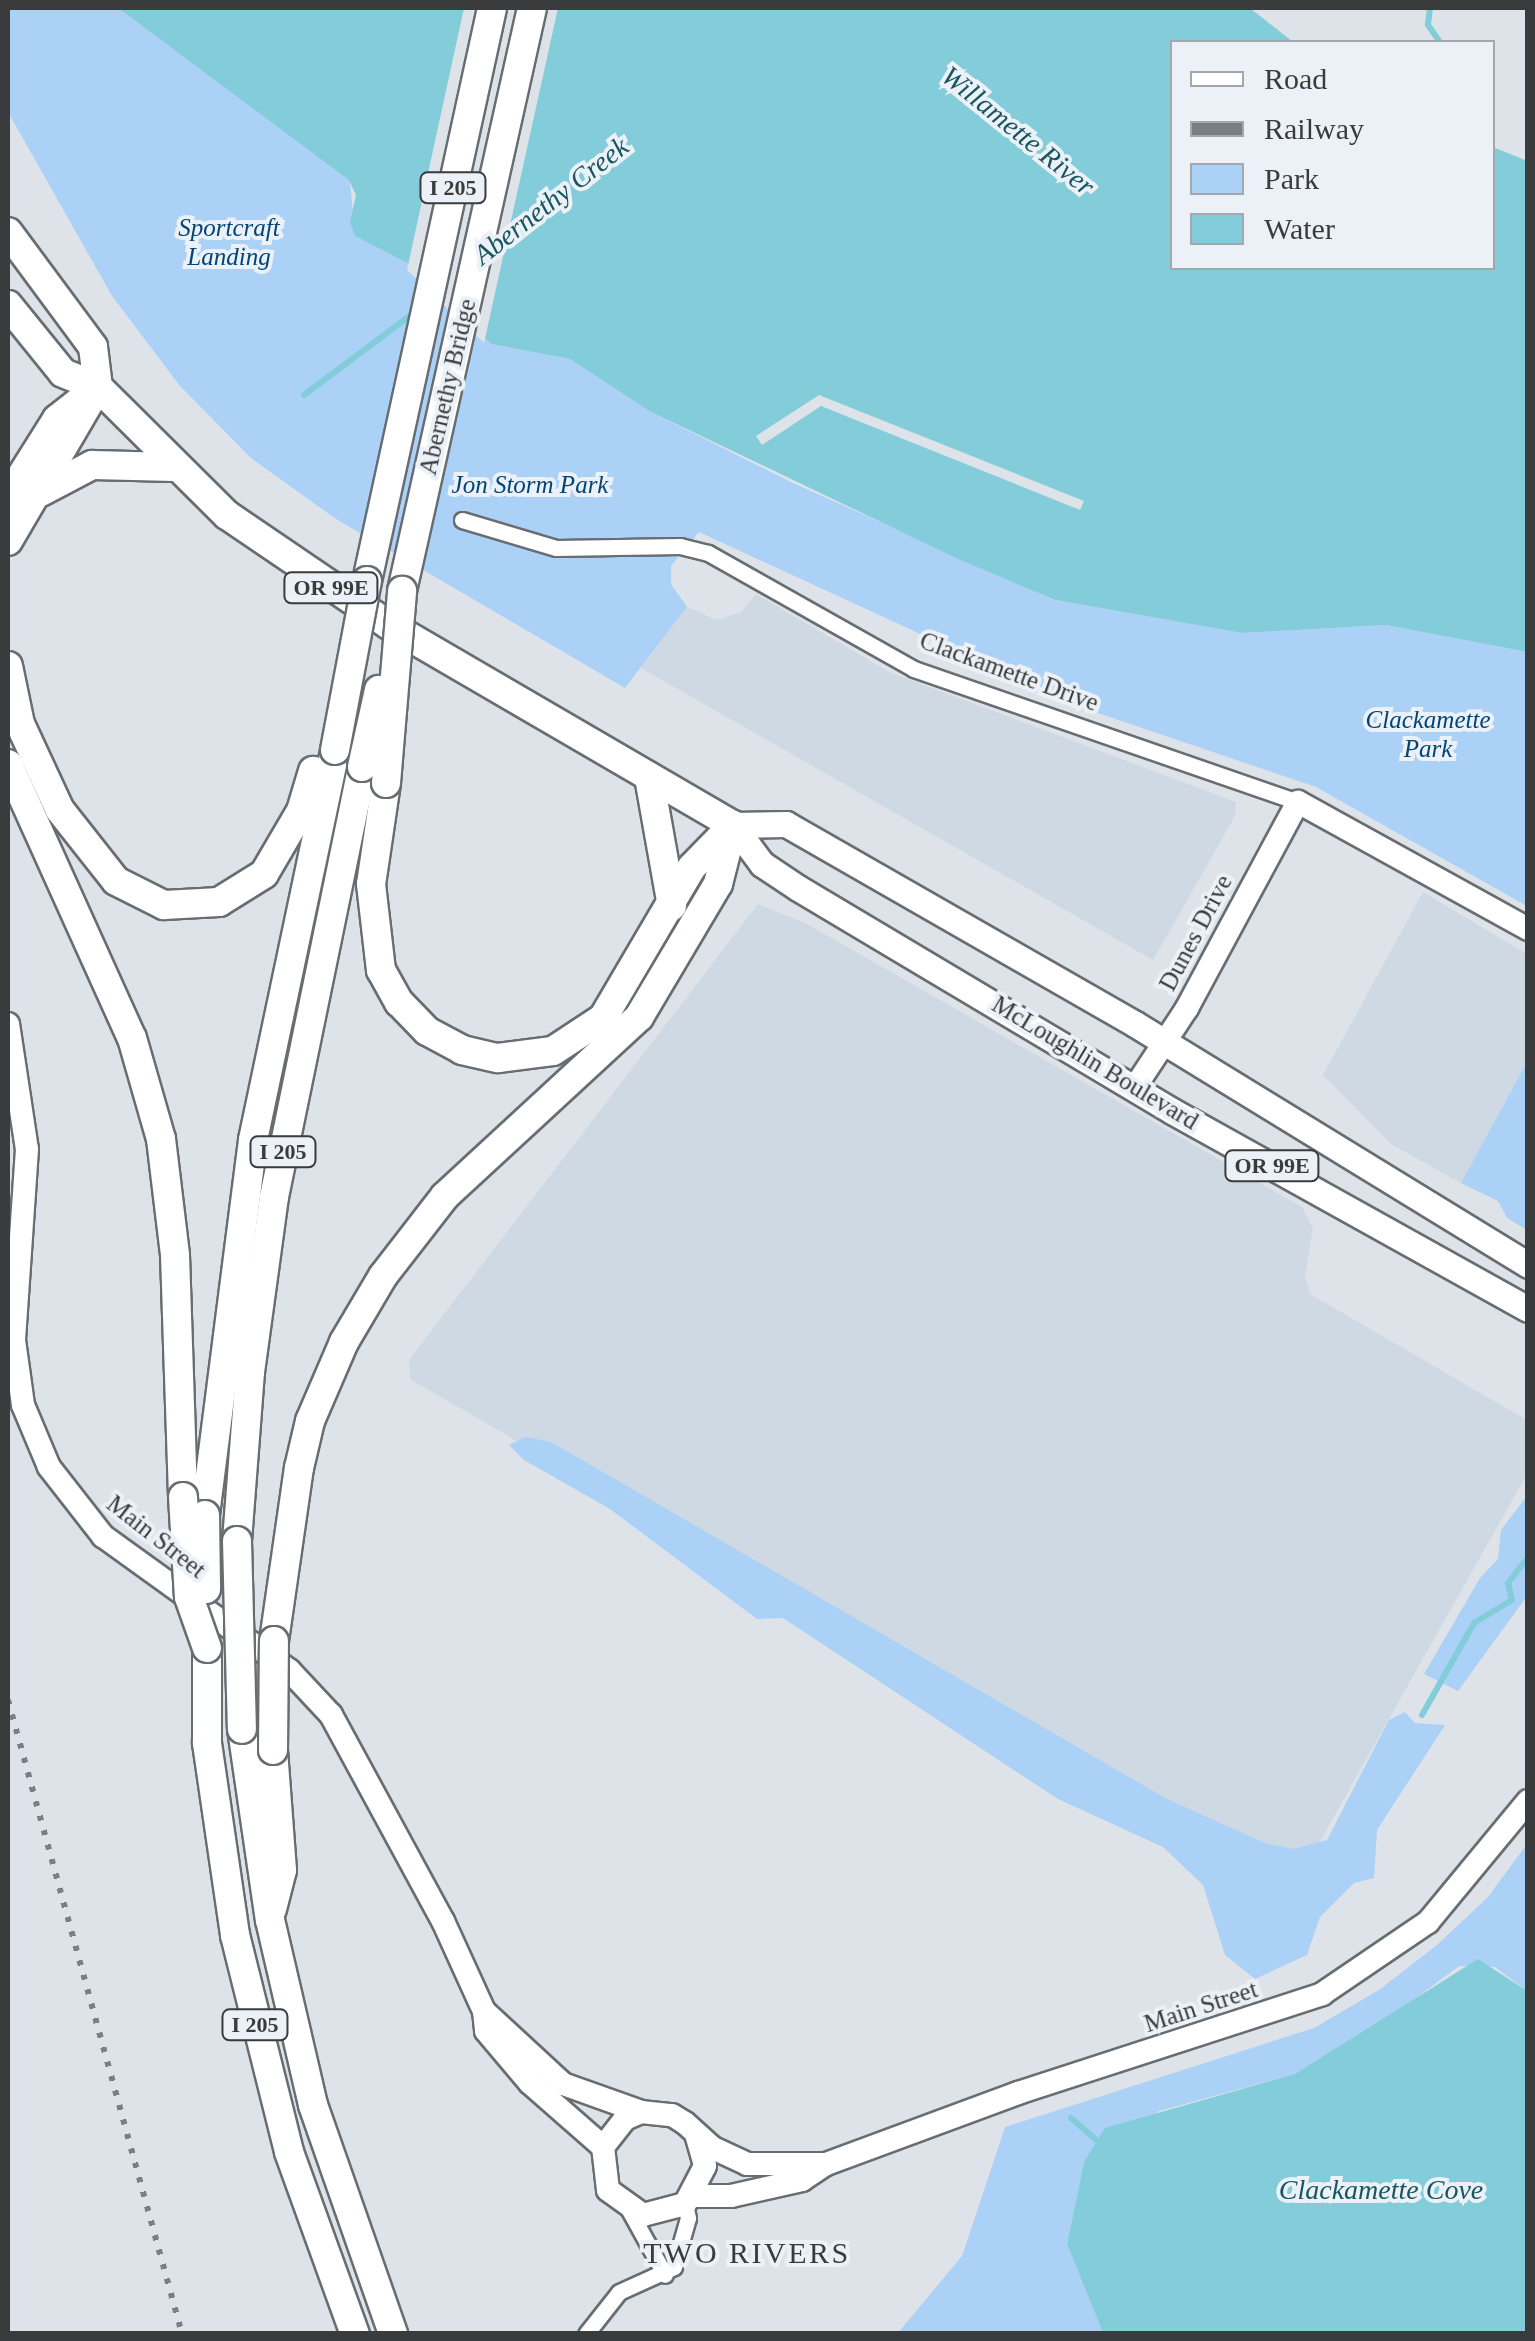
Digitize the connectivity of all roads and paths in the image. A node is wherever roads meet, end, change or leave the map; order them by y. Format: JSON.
{"nodes":[{"id":1,"x":492,"y":8,"type":"edge"},
{"id":2,"x":532,"y":8,"type":"edge"},
{"id":3,"x":8,"y":232,"type":"edge"},
{"id":4,"x":8,"y":305,"type":"edge"},
{"id":5,"x":98,"y":387,"type":"junction"},
{"id":6,"x":174,"y":466,"type":"junction"},
{"id":7,"x":18,"y":500,"type":"edge"},
{"id":8,"x":462,"y":520,"type":"dead end"},
{"id":9,"x":8,"y":541,"type":"edge"},
{"id":10,"x":402,"y":591,"type":"junction"},
{"id":11,"x":8,"y":666,"type":"edge"},
{"id":12,"x":329,"y":745,"type":"junction"},
{"id":13,"x":8,"y":764,"type":"edge"},
{"id":14,"x":649,"y":777,"type":"junction"},
{"id":15,"x":1298,"y":802,"type":"junction"},
{"id":16,"x":733,"y":825,"type":"junction"},
{"id":17,"x":672,"y":906,"type":"junction"},
{"id":18,"x":1528,"y":930,"type":"edge"},
{"id":19,"x":8,"y":1024,"type":"edge"},
{"id":20,"x":1164,"y":1044,"type":"junction"},
{"id":21,"x":1136,"y":1087,"type":"junction"},
{"id":22,"x":1528,"y":1266,"type":"edge"},
{"id":23,"x":1528,"y":1309,"type":"edge"},
{"id":24,"x":194,"y":1506,"type":"junction"},
{"id":25,"x":1528,"y":1802,"type":"edge"},
{"id":26,"x":270,"y":1920,"type":"junction"},
{"id":27,"x":484,"y":2011,"type":"junction"},
{"id":28,"x":642,"y":2112,"type":"junction"},
{"id":29,"x":696,"y":2134,"type":"junction"},
{"id":30,"x":603,"y":2148,"type":"junction"},
{"id":31,"x":826,"y":2164,"type":"junction"},
{"id":32,"x":689,"y":2200,"type":"junction"},
{"id":33,"x":629,"y":2210,"type":"junction"},
{"id":34,"x":666,"y":2274,"type":"junction"},
{"id":35,"x":355,"y":2334,"type":"edge"},
{"id":36,"x":393,"y":2334,"type":"edge"},
{"id":37,"x":586,"y":2334,"type":"edge"}],
"edges":[{"from":1,"to":12,"type":"highway","name":"Abernethy Bridge","number":"I 205","bridge":true},
{"from":2,"to":10,"type":"highway","name":"Abernethy Bridge","number":"I 205"},
{"from":3,"to":5,"type":"highway"},
{"from":4,"to":5,"type":"highway","name":"McLoughlin Boulevard","number":"OR 99E"},
{"from":5,"to":6,"type":"highway","name":"McLoughlin Boulevard","number":"OR 99E"},
{"from":5,"to":7,"type":"highway"},
{"from":6,"to":7,"type":"highway"},
{"from":6,"to":14,"type":"highway","name":"McLoughlin Boulevard","number":"OR 99E"},
{"from":7,"to":9,"type":"highway"},
{"from":8,"to":15,"type":"street","name":"Clackamette Drive"},
{"from":10,"to":17,"type":"highway","bridge":true},
{"from":10,"to":26,"type":"highway","name":"Abernethy Bridge","number":"I 205","bridge":true},
{"from":11,"to":12,"type":"highway"},
{"from":12,"to":24,"type":"highway","number":"I 205"},
{"from":13,"to":24,"type":"highway"},
{"from":14,"to":16,"type":"highway","name":"McLoughlin Boulevard","number":"OR 99E"},
{"from":14,"to":17,"type":"highway"},
{"from":15,"to":18,"type":"street","name":"Clackamette Drive"},
{"from":15,"to":20,"type":"street","name":"Dunes Drive"},
{"from":16,"to":17,"type":"highway"},
{"from":16,"to":20,"type":"main road","name":"McLoughlin Boulevard","number":"OR 99E"},
{"from":16,"to":21,"type":"main road","name":"McLoughlin Boulevard","number":"OR 99E"},
{"from":16,"to":26,"type":"highway","bridge":true},
{"from":19,"to":27,"type":"street","name":"Main Street"},
{"from":20,"to":21,"type":"street","name":"Dunes Drive"},
{"from":20,"to":22,"type":"main road","name":"McLoughlin Boulevard","number":"OR 99E"},
{"from":21,"to":23,"type":"main road","name":"McLoughlin Boulevard","number":"OR 99E"},
{"from":24,"to":35,"type":"highway","number":"I 205","bridge":true},
{"from":25,"to":31,"type":"street","name":"Main Street"},
{"from":26,"to":36,"type":"highway","number":"I 205"},
{"from":27,"to":28,"type":"street","name":"Main Street"},
{"from":27,"to":30,"type":"street","name":"Main Street"},
{"from":28,"to":29,"type":"street","name":"Main Street"},
{"from":28,"to":30,"type":"street"},
{"from":29,"to":31,"type":"street","name":"Main Street"},
{"from":29,"to":32,"type":"street"},
{"from":30,"to":33,"type":"street"},
{"from":31,"to":32,"type":"street","name":"Main Street"},
{"from":32,"to":33,"type":"street","name":"Main Street"},
{"from":32,"to":34,"type":"street"},
{"from":33,"to":34,"type":"street"},
{"from":34,"to":37,"type":"street"}]}
